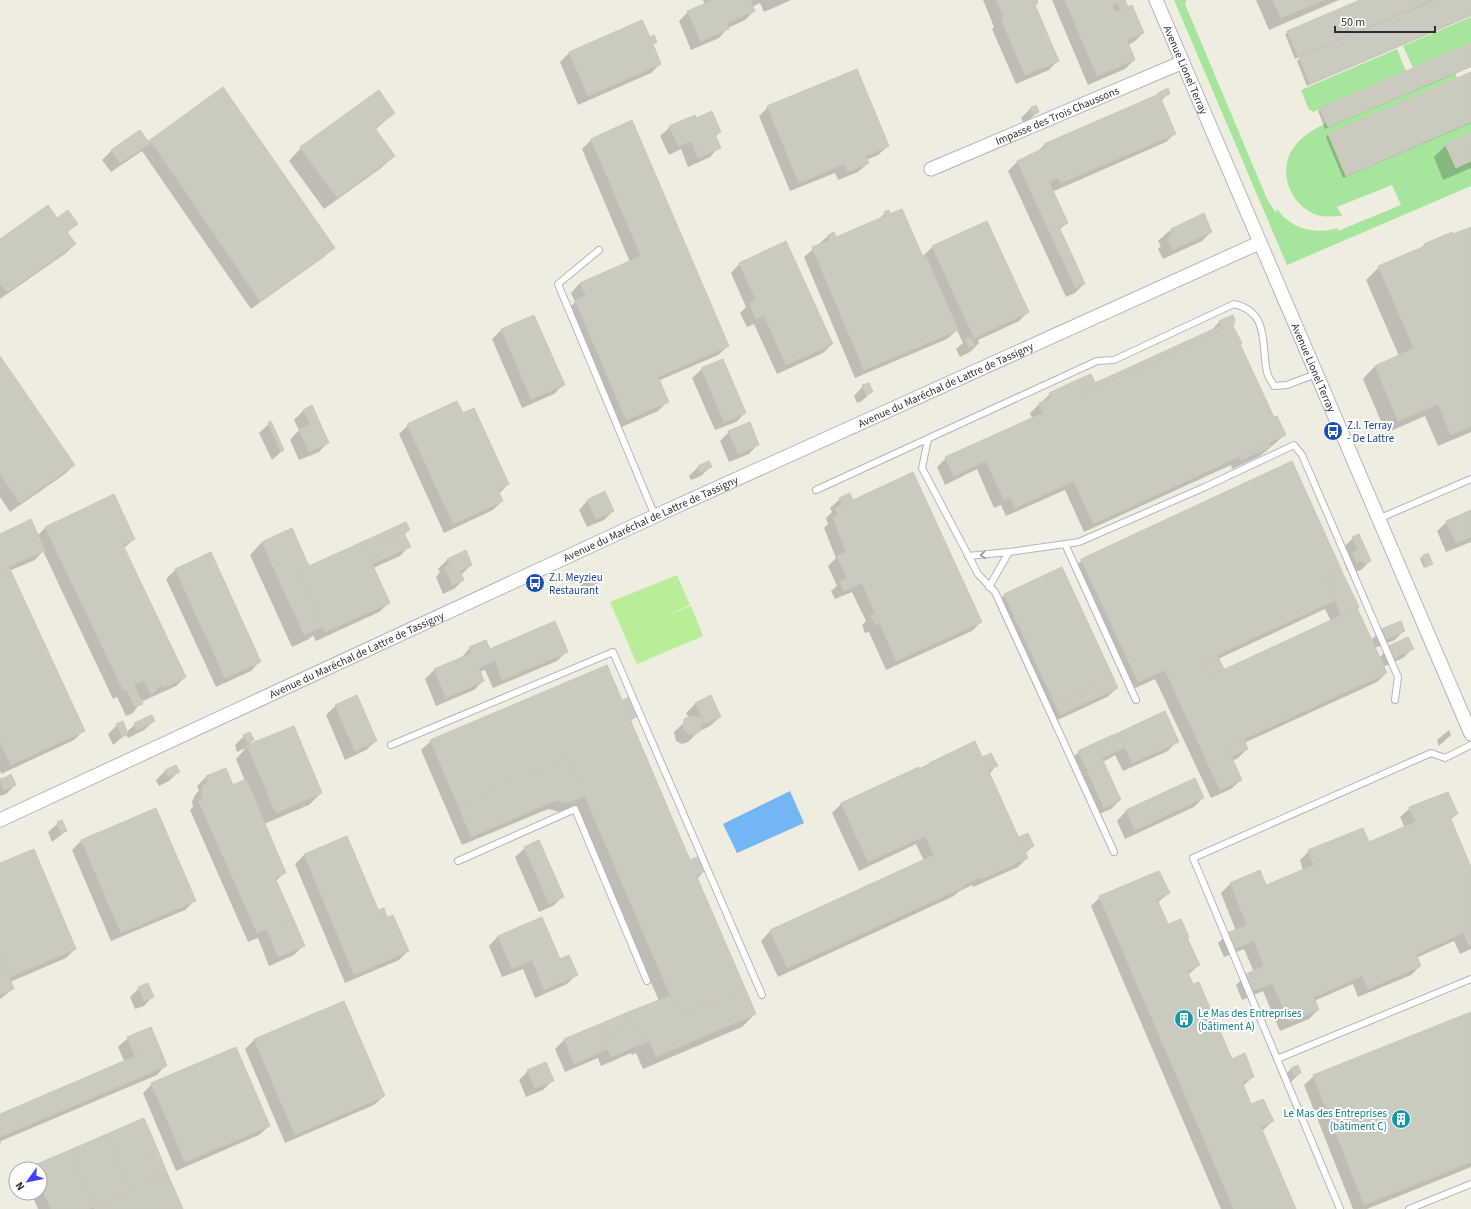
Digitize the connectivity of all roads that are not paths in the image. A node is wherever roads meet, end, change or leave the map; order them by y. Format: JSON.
{"nodes":[{"id":1,"x":1156,"y":0,"type":"edge"},
{"id":2,"x":1183,"y":62,"type":"junction"},
{"id":3,"x":931,"y":169,"type":"dead end"},
{"id":4,"x":1259,"y":244,"type":"junction"},
{"id":5,"x":599,"y":250,"type":"dead end"},
{"id":6,"x":1316,"y":374,"type":"junction"},
{"id":7,"x":928,"y":439,"type":"junction"},
{"id":8,"x":1471,"y":479,"type":"edge"},
{"id":9,"x":816,"y":490,"type":"dead end"},
{"id":10,"x":655,"y":516,"type":"junction"},
{"id":11,"x":1378,"y":519,"type":"junction"},
{"id":12,"x":1065,"y":544,"type":"junction"},
{"id":13,"x":1009,"y":552,"type":"junction"},
{"id":14,"x":968,"y":556,"type":"junction"},
{"id":15,"x":989,"y":587,"type":"junction"},
{"id":16,"x":1136,"y":700,"type":"dead end"},
{"id":17,"x":1395,"y":700,"type":"dead end"},
{"id":18,"x":1471,"y":734,"type":"edge"},
{"id":19,"x":391,"y":744,"type":"dead end"},
{"id":20,"x":1471,"y":745,"type":"edge"},
{"id":21,"x":0,"y":820,"type":"edge"},
{"id":22,"x":1114,"y":852,"type":"dead end"},
{"id":23,"x":458,"y":861,"type":"dead end"},
{"id":24,"x":1471,"y":979,"type":"edge"},
{"id":25,"x":647,"y":981,"type":"dead end"},
{"id":26,"x":762,"y":996,"type":"dead end"},
{"id":27,"x":1277,"y":1059,"type":"junction"},
{"id":28,"x":1471,"y":1184,"type":"edge"},
{"id":29,"x":1340,"y":1209,"type":"edge"},
{"id":30,"x":1409,"y":1209,"type":"edge"}],
"edges":[{"from":1,"to":2,"type":"street","name":"Avenue Lionel Terray"},
{"from":2,"to":3,"type":"street","name":"Impasse des Trois Chaussons"},
{"from":2,"to":4,"type":"street","name":"Avenue Lionel Terray"},
{"from":4,"to":6,"type":"street","name":"Avenue Lionel Terray"},
{"from":4,"to":10,"type":"street","name":"Avenue du Maréchal de Lattre de Tassigny"},
{"from":5,"to":10,"type":"lane"},
{"from":6,"to":7,"type":"lane"},
{"from":6,"to":11,"type":"street","name":"Avenue Lionel Terray"},
{"from":7,"to":9,"type":"lane"},
{"from":7,"to":14,"type":"lane"},
{"from":8,"to":11,"type":"lane"},
{"from":10,"to":21,"type":"street","name":"Avenue du Maréchal de Lattre de Tassigny"},
{"from":11,"to":18,"type":"street","name":"Avenue Lionel Terray"},
{"from":12,"to":13,"type":"lane"},
{"from":12,"to":16,"type":"lane"},
{"from":12,"to":17,"type":"lane"},
{"from":13,"to":14,"type":"lane","one_way":true},
{"from":13,"to":15,"type":"lane"},
{"from":14,"to":15,"type":"lane"},
{"from":15,"to":22,"type":"lane"},
{"from":19,"to":26,"type":"lane"},
{"from":20,"to":27,"type":"lane"},
{"from":23,"to":25,"type":"lane"},
{"from":24,"to":27,"type":"lane"},
{"from":27,"to":29,"type":"lane"},
{"from":28,"to":30,"type":"lane"}]}
